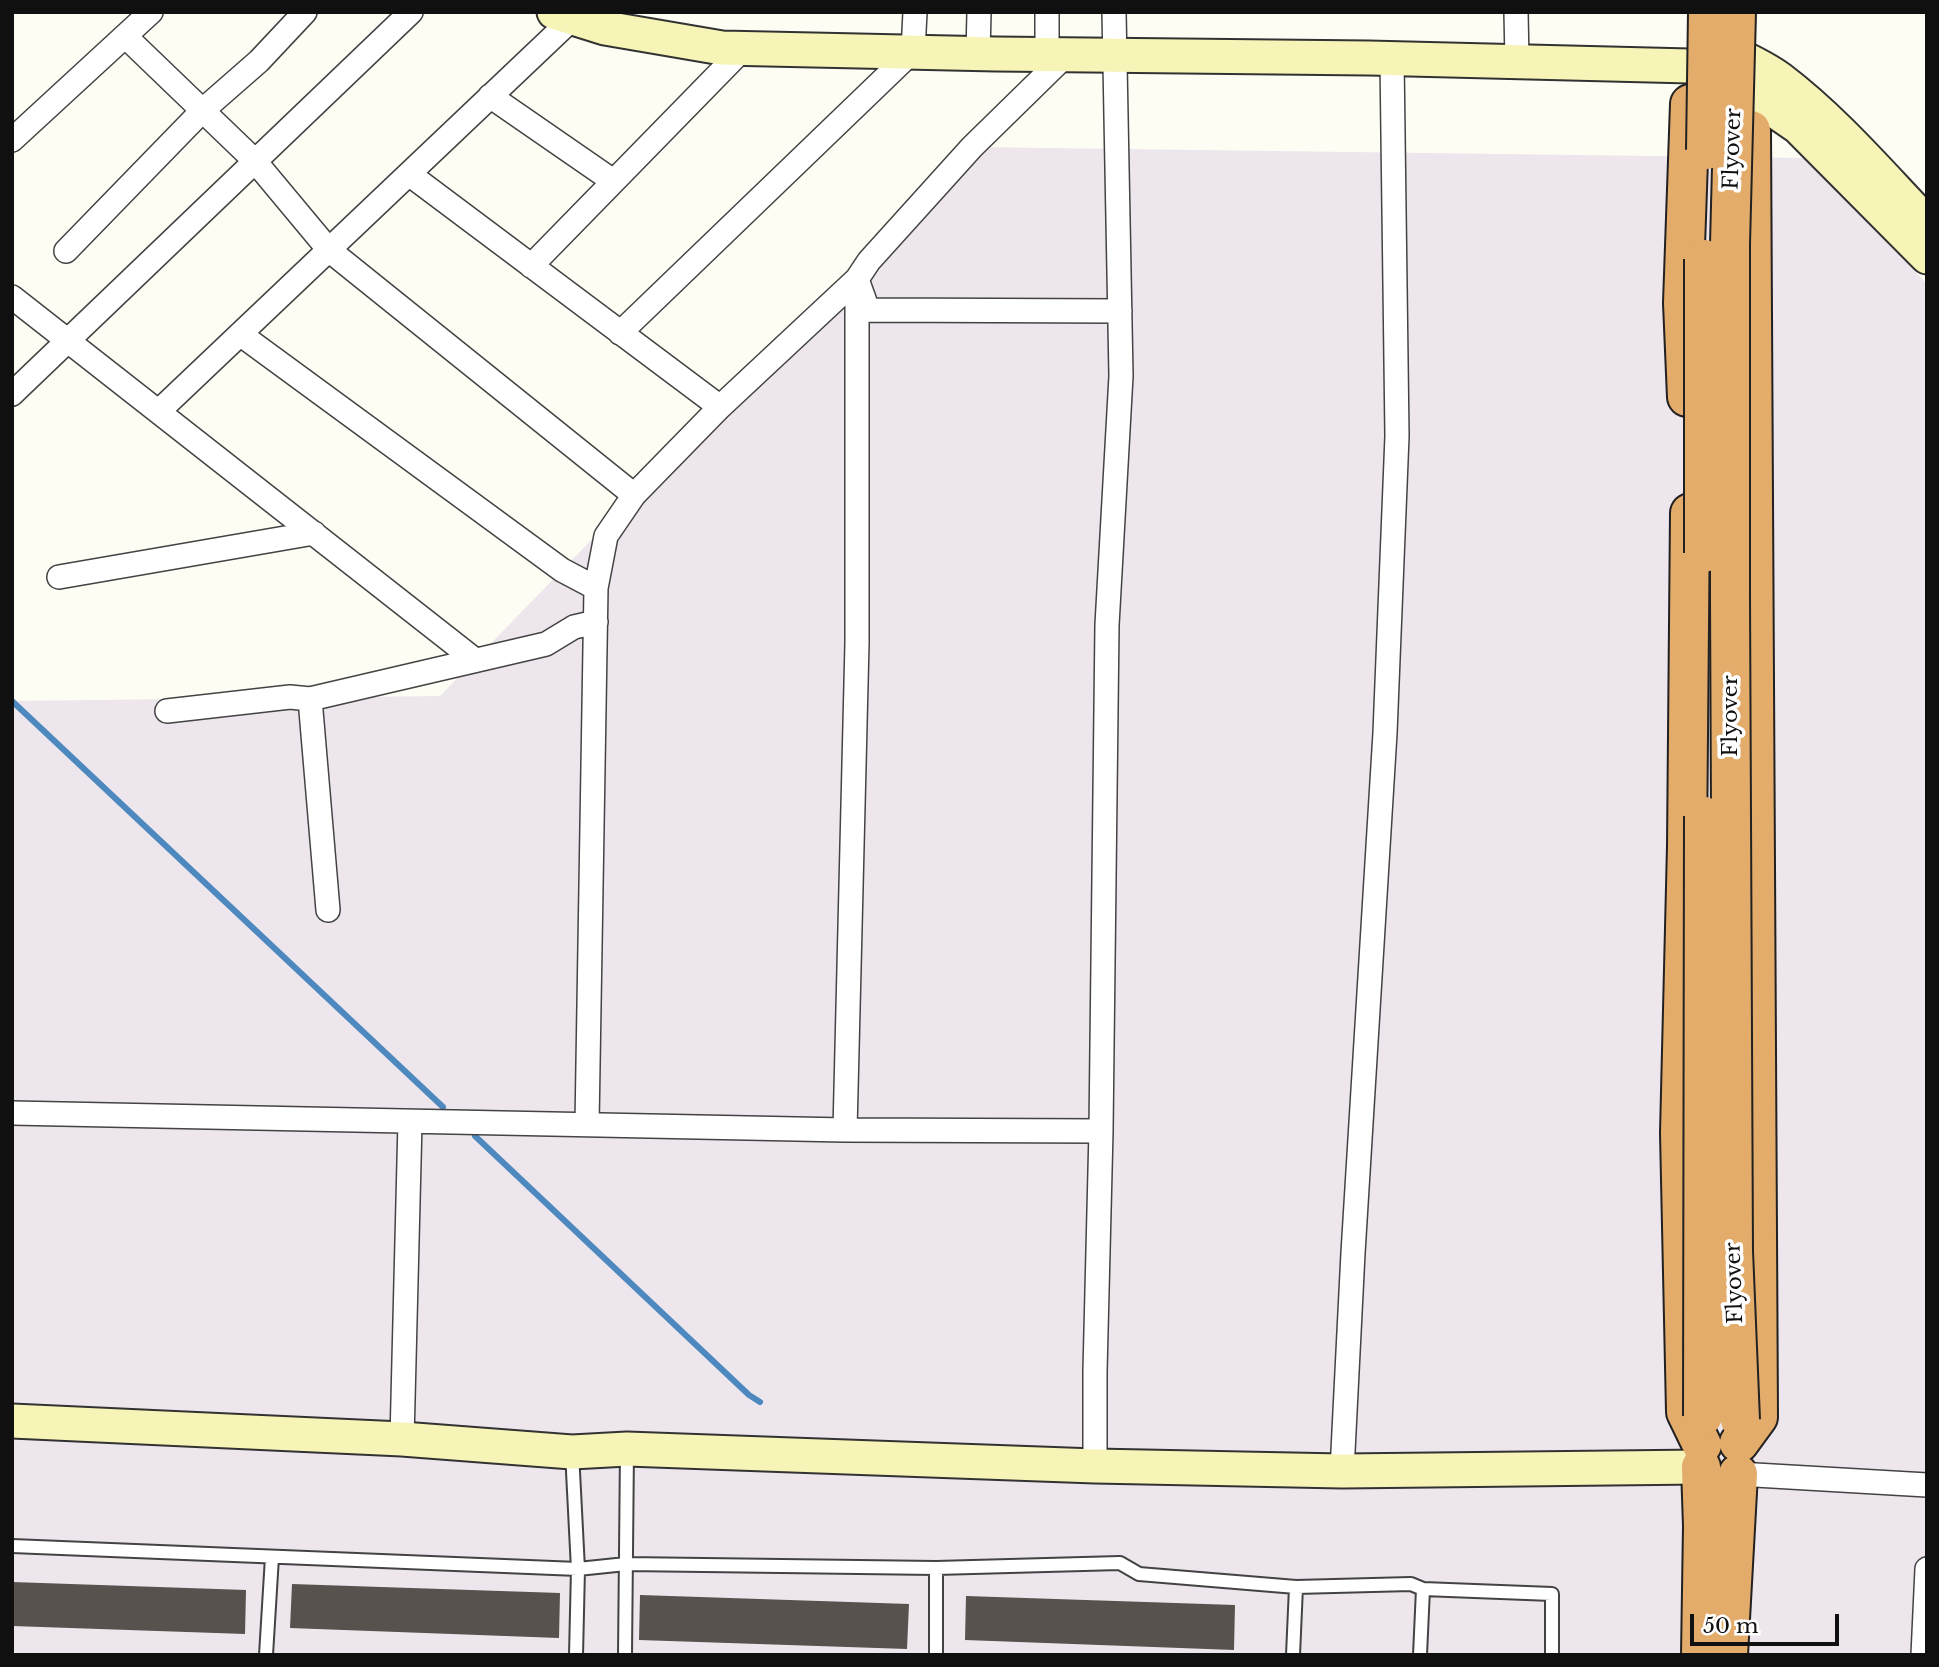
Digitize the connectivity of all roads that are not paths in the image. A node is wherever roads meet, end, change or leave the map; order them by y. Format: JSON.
{"nodes":[{"id":1,"x":151,"y":12,"type":"edge"},
{"id":2,"x":305,"y":12,"type":"edge"},
{"id":3,"x":411,"y":12,"type":"edge"},
{"id":4,"x":915,"y":12,"type":"edge"},
{"id":5,"x":979,"y":12,"type":"edge"},
{"id":6,"x":1047,"y":12,"type":"edge"},
{"id":7,"x":1114,"y":12,"type":"edge"},
{"id":8,"x":1516,"y":12,"type":"edge"},
{"id":9,"x":1736,"y":12,"type":"edge"},
{"id":10,"x":1752,"y":12,"type":"edge"},
{"id":11,"x":563,"y":15,"type":"edge"},
{"id":12,"x":618,"y":21,"type":"edge"},
{"id":13,"x":1696,"y":31,"type":"edge"},
{"id":14,"x":125,"y":36,"type":"junction"},
{"id":15,"x":744,"y":48,"type":"junction"},
{"id":16,"x":913,"y":51,"type":"junction"},
{"id":17,"x":978,"y":54,"type":"junction"},
{"id":18,"x":1056,"y":55,"type":"junction"},
{"id":19,"x":1114,"y":55,"type":"junction"},
{"id":20,"x":1392,"y":59,"type":"junction"},
{"id":21,"x":1517,"y":61,"type":"junction"},
{"id":22,"x":1751,"y":78,"type":"junction"},
{"id":23,"x":490,"y":96,"type":"junction"},
{"id":24,"x":203,"y":110,"type":"junction"},
{"id":25,"x":12,"y":140,"type":"edge"},
{"id":26,"x":254,"y":160,"type":"junction"},
{"id":27,"x":409,"y":174,"type":"junction"},
{"id":28,"x":613,"y":181,"type":"junction"},
{"id":29,"x":1927,"y":223,"type":"edge"},
{"id":30,"x":329,"y":250,"type":"junction"},
{"id":31,"x":66,"y":251,"type":"dead end"},
{"id":32,"x":1927,"y":257,"type":"edge"},
{"id":33,"x":531,"y":266,"type":"junction"},
{"id":34,"x":857,"y":279,"type":"junction"},
{"id":35,"x":12,"y":297,"type":"edge"},
{"id":36,"x":1120,"y":311,"type":"junction"},
{"id":37,"x":620,"y":333,"type":"junction"},
{"id":38,"x":240,"y":334,"type":"junction"},
{"id":39,"x":67,"y":340,"type":"junction"},
{"id":40,"x":12,"y":394,"type":"edge"},
{"id":41,"x":720,"y":407,"type":"junction"},
{"id":42,"x":159,"y":411,"type":"junction"},
{"id":43,"x":634,"y":495,"type":"junction"},
{"id":44,"x":314,"y":533,"type":"junction"},
{"id":45,"x":59,"y":577,"type":"dead end"},
{"id":46,"x":596,"y":588,"type":"junction"},
{"id":47,"x":596,"y":622,"type":"junction"},
{"id":48,"x":475,"y":660,"type":"junction"},
{"id":49,"x":310,"y":699,"type":"junction"},
{"id":50,"x":167,"y":711,"type":"dead end"},
{"id":51,"x":328,"y":910,"type":"dead end"},
{"id":52,"x":12,"y":1113,"type":"edge"},
{"id":53,"x":410,"y":1122,"type":"junction"},
{"id":54,"x":587,"y":1124,"type":"junction"},
{"id":55,"x":845,"y":1130,"type":"junction"},
{"id":56,"x":1101,"y":1131,"type":"junction"},
{"id":57,"x":12,"y":1421,"type":"edge"},
{"id":58,"x":402,"y":1439,"type":"junction"},
{"id":59,"x":1720,"y":1444,"type":"junction"},
{"id":60,"x":628,"y":1449,"type":"junction"},
{"id":61,"x":572,"y":1452,"type":"junction"},
{"id":62,"x":1095,"y":1466,"type":"junction"},
{"id":63,"x":1342,"y":1471,"type":"junction"},
{"id":64,"x":1927,"y":1485,"type":"edge"},
{"id":65,"x":12,"y":1546,"type":"edge"},
{"id":66,"x":272,"y":1557,"type":"junction"},
{"id":67,"x":626,"y":1564,"type":"junction"},
{"id":68,"x":936,"y":1568,"type":"junction"},
{"id":69,"x":578,"y":1569,"type":"junction"},
{"id":70,"x":1927,"y":1569,"type":"edge"},
{"id":71,"x":1296,"y":1587,"type":"junction"},
{"id":72,"x":1423,"y":1589,"type":"junction"},
{"id":73,"x":267,"y":1655,"type":"edge"},
{"id":74,"x":576,"y":1655,"type":"edge"},
{"id":75,"x":625,"y":1655,"type":"edge"},
{"id":76,"x":936,"y":1655,"type":"edge"},
{"id":77,"x":1293,"y":1655,"type":"edge"},
{"id":78,"x":1420,"y":1655,"type":"edge"},
{"id":79,"x":1552,"y":1655,"type":"edge"},
{"id":80,"x":1700,"y":1655,"type":"edge"},
{"id":81,"x":1728,"y":1655,"type":"edge"},
{"id":82,"x":1923,"y":1655,"type":"edge"}],
"edges":[{"from":1,"to":14,"type":"street"},
{"from":2,"to":24,"type":"street"},
{"from":3,"to":26,"type":"street"},
{"from":4,"to":16,"type":"street"},
{"from":5,"to":17,"type":"street"},
{"from":6,"to":18,"type":"street"},
{"from":7,"to":19,"type":"street"},
{"from":8,"to":21,"type":"street"},
{"from":9,"to":59,"type":"highway","name":"Flyover","bridge":true},
{"from":10,"to":22,"type":"highway"},
{"from":11,"to":12,"type":"street"},
{"from":11,"to":23,"type":"street"},
{"from":12,"to":15,"type":"street"},
{"from":13,"to":21,"type":"street"},
{"from":13,"to":22,"type":"street"},
{"from":13,"to":59,"type":"highway","name":"Flyover","bridge":true},
{"from":13,"to":59,"type":"highway"},
{"from":14,"to":24,"type":"street"},
{"from":14,"to":25,"type":"street"},
{"from":15,"to":16,"type":"street"},
{"from":15,"to":28,"type":"street"},
{"from":16,"to":17,"type":"street"},
{"from":16,"to":37,"type":"street"},
{"from":17,"to":18,"type":"street"},
{"from":18,"to":19,"type":"street"},
{"from":18,"to":34,"type":"street"},
{"from":19,"to":20,"type":"street"},
{"from":19,"to":36,"type":"street"},
{"from":20,"to":21,"type":"street"},
{"from":20,"to":63,"type":"street"},
{"from":22,"to":29,"type":"street"},
{"from":22,"to":32,"type":"street"},
{"from":22,"to":59,"type":"highway"},
{"from":23,"to":27,"type":"street"},
{"from":23,"to":28,"type":"street"},
{"from":24,"to":26,"type":"street"},
{"from":24,"to":31,"type":"street"},
{"from":26,"to":30,"type":"street"},
{"from":26,"to":39,"type":"street"},
{"from":27,"to":30,"type":"street"},
{"from":27,"to":33,"type":"street"},
{"from":28,"to":33,"type":"street"},
{"from":30,"to":38,"type":"street"},
{"from":30,"to":43,"type":"street"},
{"from":33,"to":37,"type":"street"},
{"from":34,"to":36,"type":"street"},
{"from":34,"to":41,"type":"street"},
{"from":34,"to":55,"type":"street"},
{"from":35,"to":39,"type":"street"},
{"from":36,"to":56,"type":"street"},
{"from":37,"to":41,"type":"street"},
{"from":38,"to":42,"type":"street"},
{"from":38,"to":46,"type":"street"},
{"from":39,"to":40,"type":"street"},
{"from":39,"to":42,"type":"street"},
{"from":41,"to":43,"type":"street"},
{"from":42,"to":44,"type":"street"},
{"from":43,"to":46,"type":"street"},
{"from":44,"to":45,"type":"street"},
{"from":44,"to":48,"type":"street"},
{"from":46,"to":47,"type":"street"},
{"from":47,"to":48,"type":"street"},
{"from":47,"to":54,"type":"street"},
{"from":48,"to":49,"type":"street"},
{"from":49,"to":50,"type":"street"},
{"from":49,"to":51,"type":"street"},
{"from":52,"to":53,"type":"street"},
{"from":53,"to":54,"type":"street"},
{"from":53,"to":58,"type":"street"},
{"from":54,"to":55,"type":"street"},
{"from":55,"to":56,"type":"street"},
{"from":56,"to":62,"type":"street"},
{"from":57,"to":58,"type":"street"},
{"from":58,"to":61,"type":"street"},
{"from":59,"to":63,"type":"street"},
{"from":59,"to":64,"type":"street"},
{"from":59,"to":80,"type":"highway"},
{"from":59,"to":81,"type":"highway"},
{"from":60,"to":61,"type":"street"},
{"from":60,"to":62,"type":"street"},
{"from":60,"to":67,"type":"lane"},
{"from":61,"to":69,"type":"lane"},
{"from":62,"to":63,"type":"street"},
{"from":65,"to":66,"type":"lane"},
{"from":66,"to":69,"type":"lane"},
{"from":66,"to":73,"type":"lane"},
{"from":67,"to":68,"type":"lane"},
{"from":67,"to":69,"type":"lane"},
{"from":67,"to":75,"type":"lane"},
{"from":68,"to":71,"type":"lane"},
{"from":68,"to":76,"type":"lane"},
{"from":69,"to":74,"type":"lane"},
{"from":70,"to":82,"type":"street"},
{"from":71,"to":72,"type":"lane"},
{"from":71,"to":77,"type":"lane"},
{"from":72,"to":78,"type":"lane"},
{"from":72,"to":79,"type":"lane"}]}
